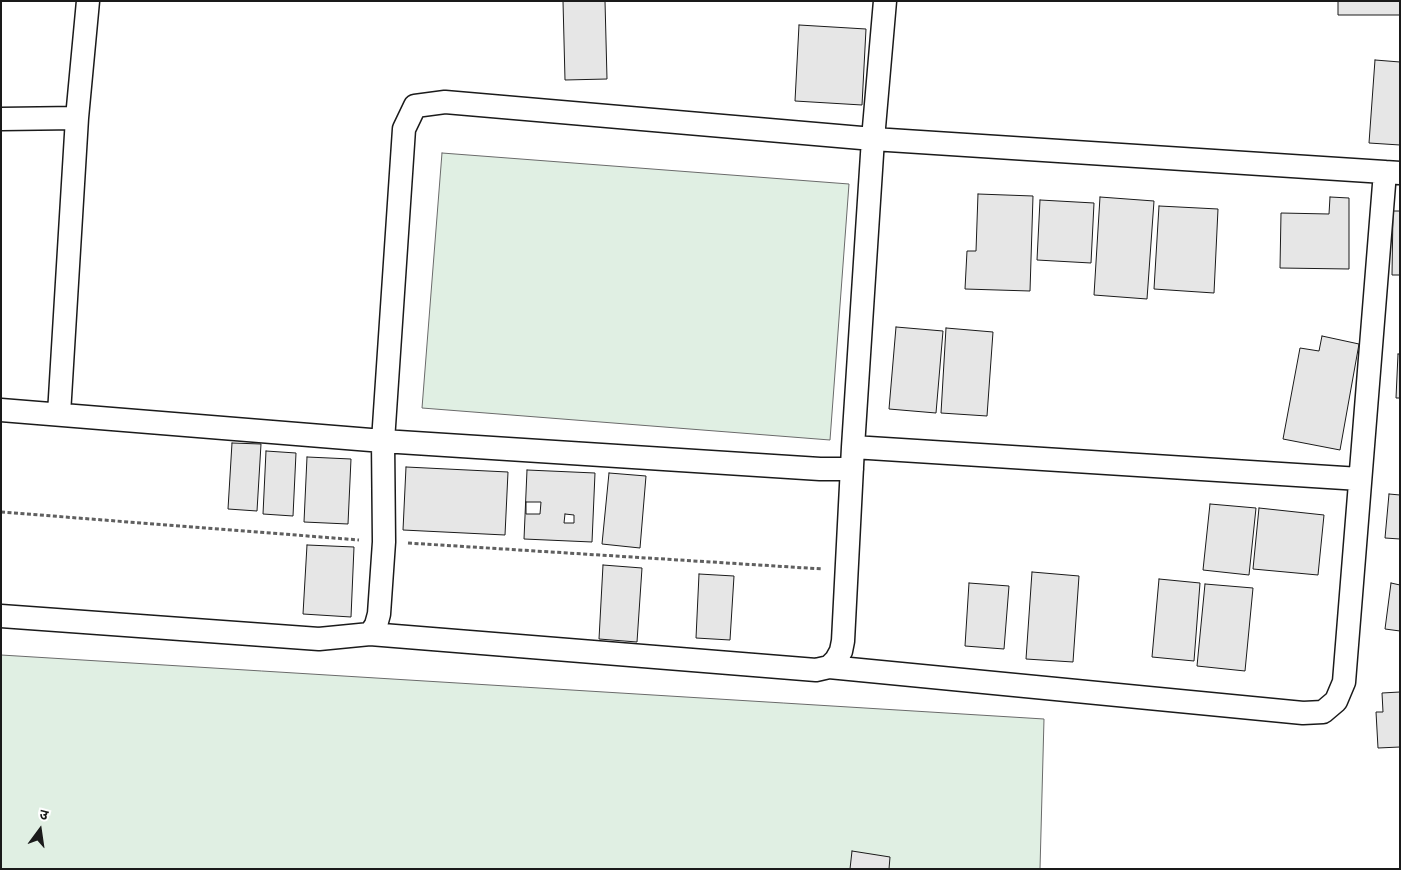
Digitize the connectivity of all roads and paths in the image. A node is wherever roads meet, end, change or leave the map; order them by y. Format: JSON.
{"nodes":[{"id":1,"x":88,"y":1,"type":"edge"},
{"id":2,"x":885,"y":1,"type":"edge"},
{"id":3,"x":77,"y":118,"type":"junction"},
{"id":4,"x":1,"y":119,"type":"edge"},
{"id":5,"x":873,"y":139,"type":"junction"},
{"id":6,"x":1392,"y":172,"type":"edge"},
{"id":7,"x":1,"y":410,"type":"edge"},
{"id":8,"x":60,"y":414,"type":"junction"},
{"id":9,"x":383,"y":441,"type":"junction"},
{"id":10,"x":853,"y":447,"type":"junction"},
{"id":11,"x":852,"y":469,"type":"junction"},
{"id":12,"x":1360,"y":479,"type":"junction"},
{"id":13,"x":1,"y":512,"type":"edge"},
{"id":14,"x":384,"y":542,"type":"junction"},
{"id":15,"x":847,"y":570,"type":"junction"},
{"id":16,"x":1,"y":616,"type":"edge"},
{"id":17,"x":370,"y":634,"type":"junction"},
{"id":18,"x":828,"y":667,"type":"junction"}],
"edges":[{"from":1,"to":3,"type":"street"},
{"from":2,"to":5,"type":"street"},
{"from":3,"to":4,"type":"street"},
{"from":3,"to":8,"type":"street"},
{"from":5,"to":6,"type":"street"},
{"from":5,"to":9,"type":"street"},
{"from":5,"to":10,"type":"street"},
{"from":6,"to":12,"type":"street"},
{"from":7,"to":8,"type":"street"},
{"from":8,"to":9,"type":"street"},
{"from":9,"to":11,"type":"street"},
{"from":9,"to":14,"type":"street"},
{"from":10,"to":11,"type":"street"},
{"from":10,"to":12,"type":"street"},
{"from":11,"to":15,"type":"street"},
{"from":12,"to":18,"type":"street"},
{"from":13,"to":14,"type":"path"},
{"from":14,"to":15,"type":"path"},
{"from":14,"to":17,"type":"street"},
{"from":15,"to":18,"type":"street"},
{"from":16,"to":17,"type":"street"},
{"from":17,"to":18,"type":"street"}]}
